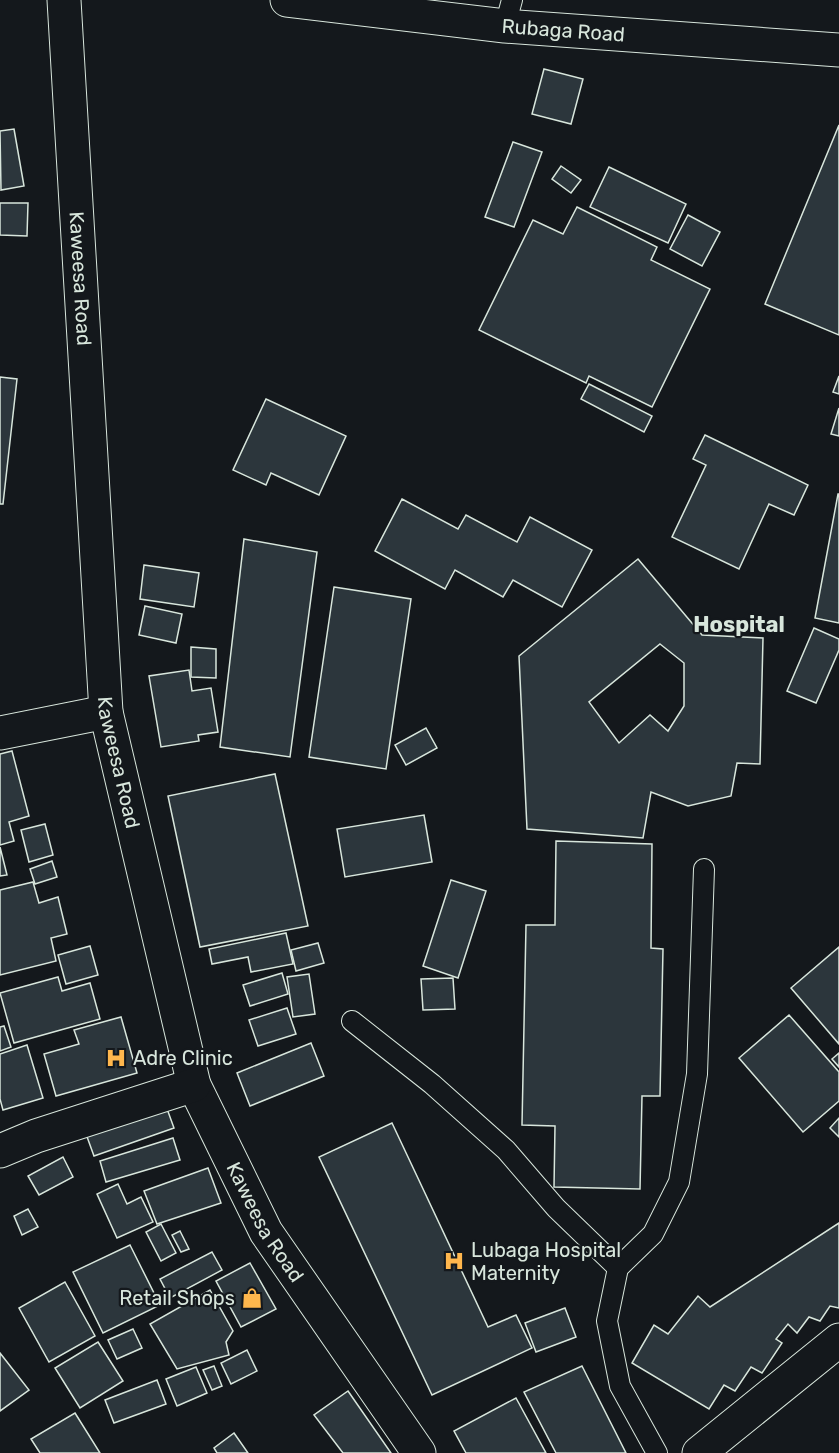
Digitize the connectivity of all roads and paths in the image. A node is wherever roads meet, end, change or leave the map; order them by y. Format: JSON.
{"nodes":[{"id":1,"x":64,"y":0,"type":"edge"},
{"id":2,"x":287,"y":0,"type":"edge"},
{"id":3,"x":509,"y":13,"type":"edge"},
{"id":4,"x":839,"y":50,"type":"edge"},
{"id":5,"x":106,"y":712,"type":"junction"},
{"id":6,"x":0,"y":733,"type":"edge"},
{"id":7,"x":704,"y":869,"type":"dead end"},
{"id":8,"x":352,"y":1021,"type":"dead end"},
{"id":9,"x":194,"y":1085,"type":"junction"},
{"id":10,"x":0,"y":1151,"type":"edge"},
{"id":11,"x":618,"y":1268,"type":"junction"},
{"id":12,"x":839,"y":1340,"type":"edge"},
{"id":13,"x":419,"y":1453,"type":"edge"},
{"id":14,"x":657,"y":1453,"type":"edge"},
{"id":15,"x":699,"y":1453,"type":"edge"}],
"edges":[{"from":1,"to":5,"type":"street","name":"Kaweesa Road"},
{"from":2,"to":3,"type":"street","name":"Rubaga Road"},
{"from":3,"to":4,"type":"street","name":"Rubaga Road"},
{"from":5,"to":6,"type":"street"},
{"from":5,"to":9,"type":"street","name":"Kaweesa Road"},
{"from":7,"to":11,"type":"lane"},
{"from":8,"to":11,"type":"lane"},
{"from":9,"to":10,"type":"street"},
{"from":9,"to":13,"type":"street","name":"Kaweesa Road"},
{"from":11,"to":14,"type":"lane"},
{"from":12,"to":15,"type":"street"}]}
